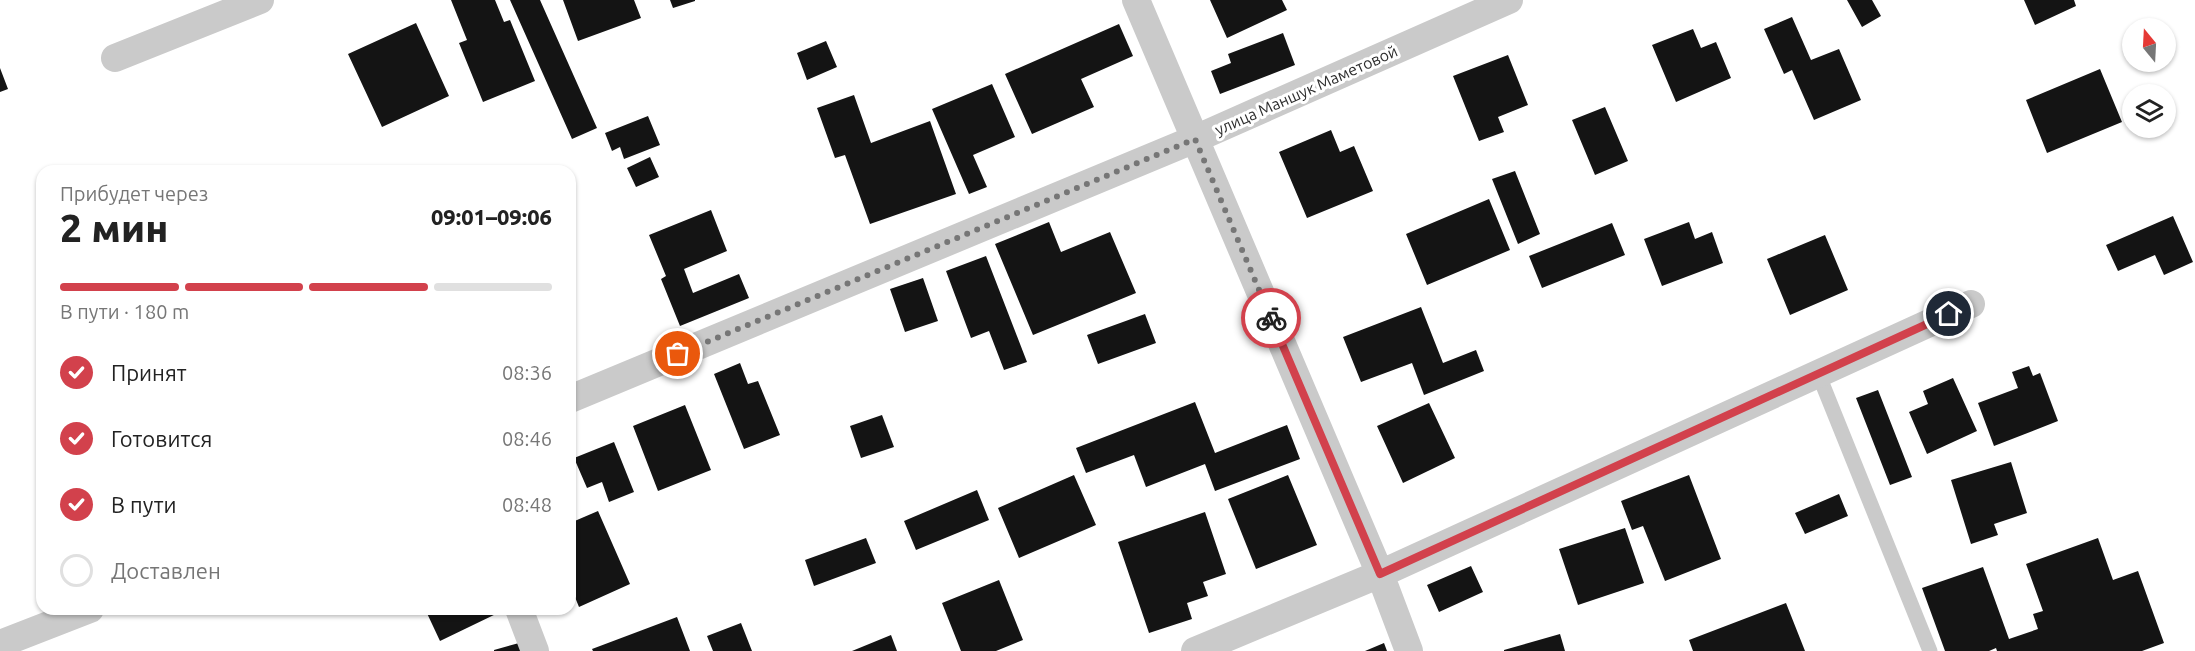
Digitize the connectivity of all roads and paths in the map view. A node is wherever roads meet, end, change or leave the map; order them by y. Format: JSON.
{"nodes":[{"id":1,"x":261,"y":0,"type":"edge"},
{"id":2,"x":1136,"y":0,"type":"edge"},
{"id":3,"x":1509,"y":0,"type":"edge"},
{"id":4,"x":116,"y":58,"type":"dead end"},
{"id":5,"x":1195,"y":139,"type":"junction"},
{"id":6,"x":1971,"y":304,"type":"dead end"},
{"id":7,"x":1818,"y":374,"type":"junction"},
{"id":8,"x":576,"y":397,"type":"edge"},
{"id":9,"x":1380,"y":574,"type":"junction"},
{"id":10,"x":75,"y":615,"type":"edge"},
{"id":11,"x":521,"y":615,"type":"edge"},
{"id":12,"x":0,"y":644,"type":"edge"},
{"id":13,"x":535,"y":651,"type":"edge"},
{"id":14,"x":1195,"y":651,"type":"edge"},
{"id":15,"x":1409,"y":651,"type":"edge"},
{"id":16,"x":1930,"y":651,"type":"edge"}],
"edges":[{"from":1,"to":4,"type":"street"},
{"from":2,"to":5,"type":"street"},
{"from":3,"to":5,"type":"street","name":"улица Маншук Маметовой"},
{"from":5,"to":8,"type":"street","name":"улица Маншук Маметовой"},
{"from":5,"to":9,"type":"street"},
{"from":6,"to":7,"type":"street"},
{"from":7,"to":9,"type":"street"},
{"from":7,"to":16,"type":"lane"},
{"from":9,"to":14,"type":"street"},
{"from":9,"to":15,"type":"street"},
{"from":10,"to":12,"type":"street"},
{"from":11,"to":13,"type":"street"}]}
